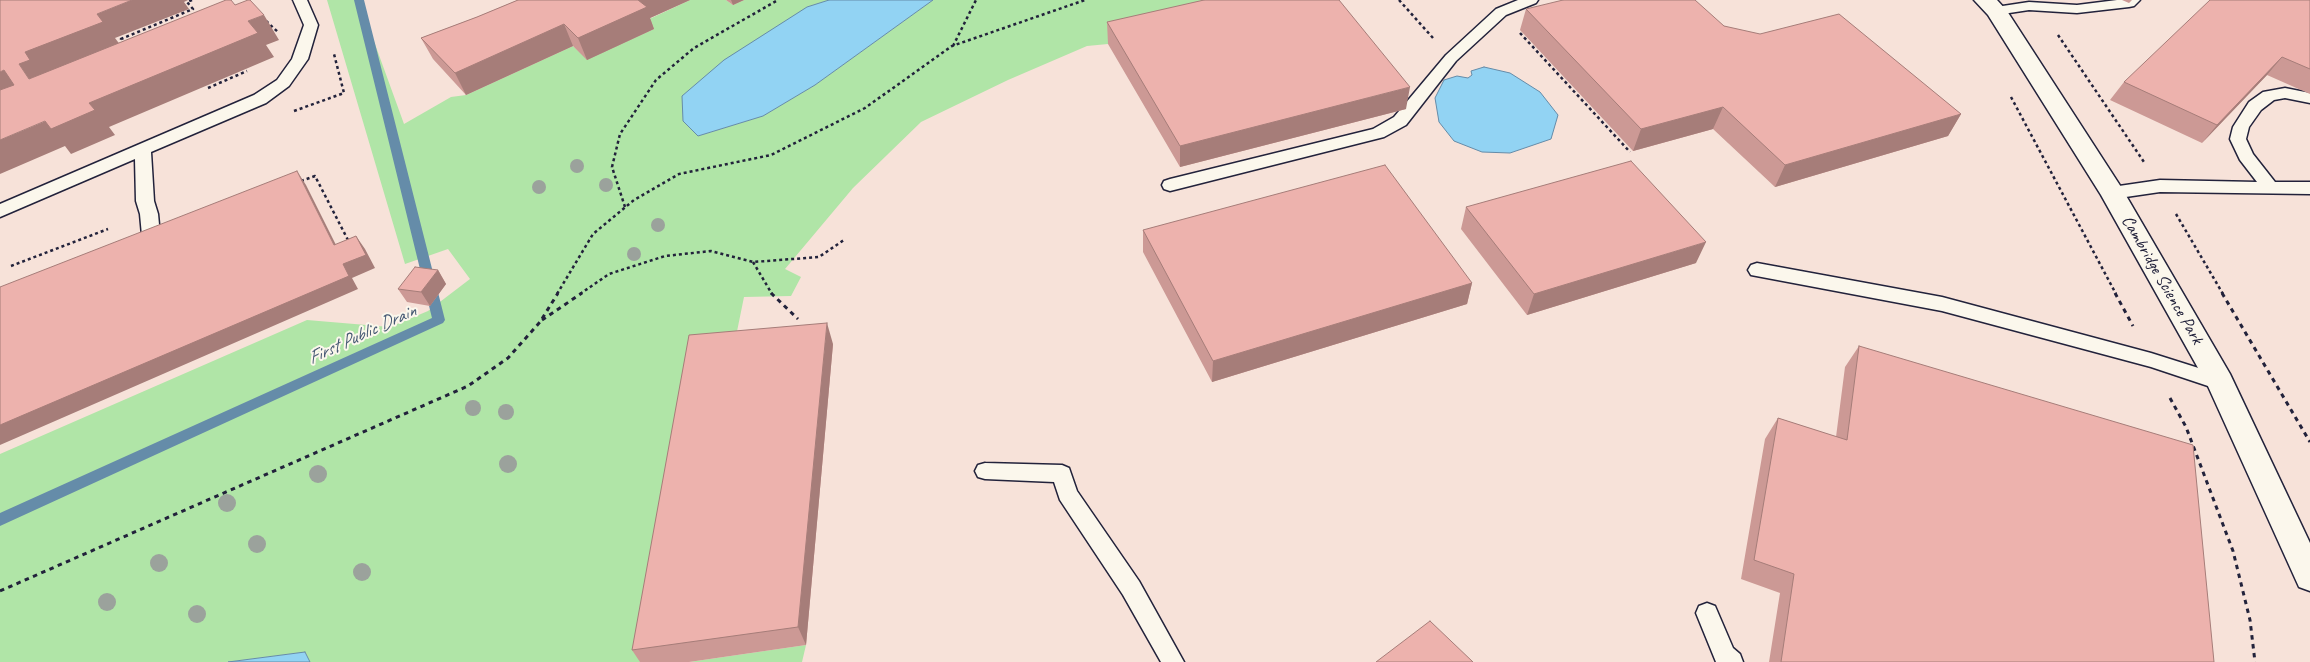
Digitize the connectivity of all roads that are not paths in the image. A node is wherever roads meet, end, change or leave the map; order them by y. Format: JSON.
{"nodes":[{"id":1,"x":300,"y":0,"type":"edge"},
{"id":2,"x":1531,"y":0,"type":"edge"},
{"id":3,"x":2133,"y":0,"type":"edge"},
{"id":4,"x":1991,"y":5,"type":"edge"},
{"id":5,"x":2310,"y":98,"type":"edge"},
{"id":6,"x":142,"y":150,"type":"junction"},
{"id":7,"x":1170,"y":185,"type":"dead end"},
{"id":8,"x":2270,"y":187,"type":"junction"},
{"id":9,"x":2310,"y":188,"type":"edge"},
{"id":10,"x":2112,"y":193,"type":"junction"},
{"id":11,"x":0,"y":211,"type":"edge"},
{"id":12,"x":152,"y":246,"type":"edge"},
{"id":13,"x":1757,"y":270,"type":"dead end"},
{"id":14,"x":2220,"y":382,"type":"junction"},
{"id":15,"x":985,"y":471,"type":"dead end"},
{"id":16,"x":2310,"y":577,"type":"edge"},
{"id":17,"x":1706,"y":613,"type":"dead end"},
{"id":18,"x":1173,"y":662,"type":"edge"},
{"id":19,"x":1732,"y":662,"type":"edge"}],
"edges":[{"from":1,"to":6,"type":"lane"},
{"from":2,"to":7,"type":"lane"},
{"from":3,"to":4,"type":"lane"},
{"from":4,"to":10,"type":"street","name":"Cambridge Science Park"},
{"from":5,"to":8,"type":"lane"},
{"from":6,"to":11,"type":"lane"},
{"from":6,"to":12,"type":"lane"},
{"from":8,"to":9,"type":"lane"},
{"from":8,"to":10,"type":"lane"},
{"from":10,"to":14,"type":"street","name":"Cambridge Science Park"},
{"from":13,"to":14,"type":"lane"},
{"from":14,"to":16,"type":"street","name":"Cambridge Science Park"},
{"from":15,"to":18,"type":"lane"},
{"from":17,"to":19,"type":"lane"}]}
